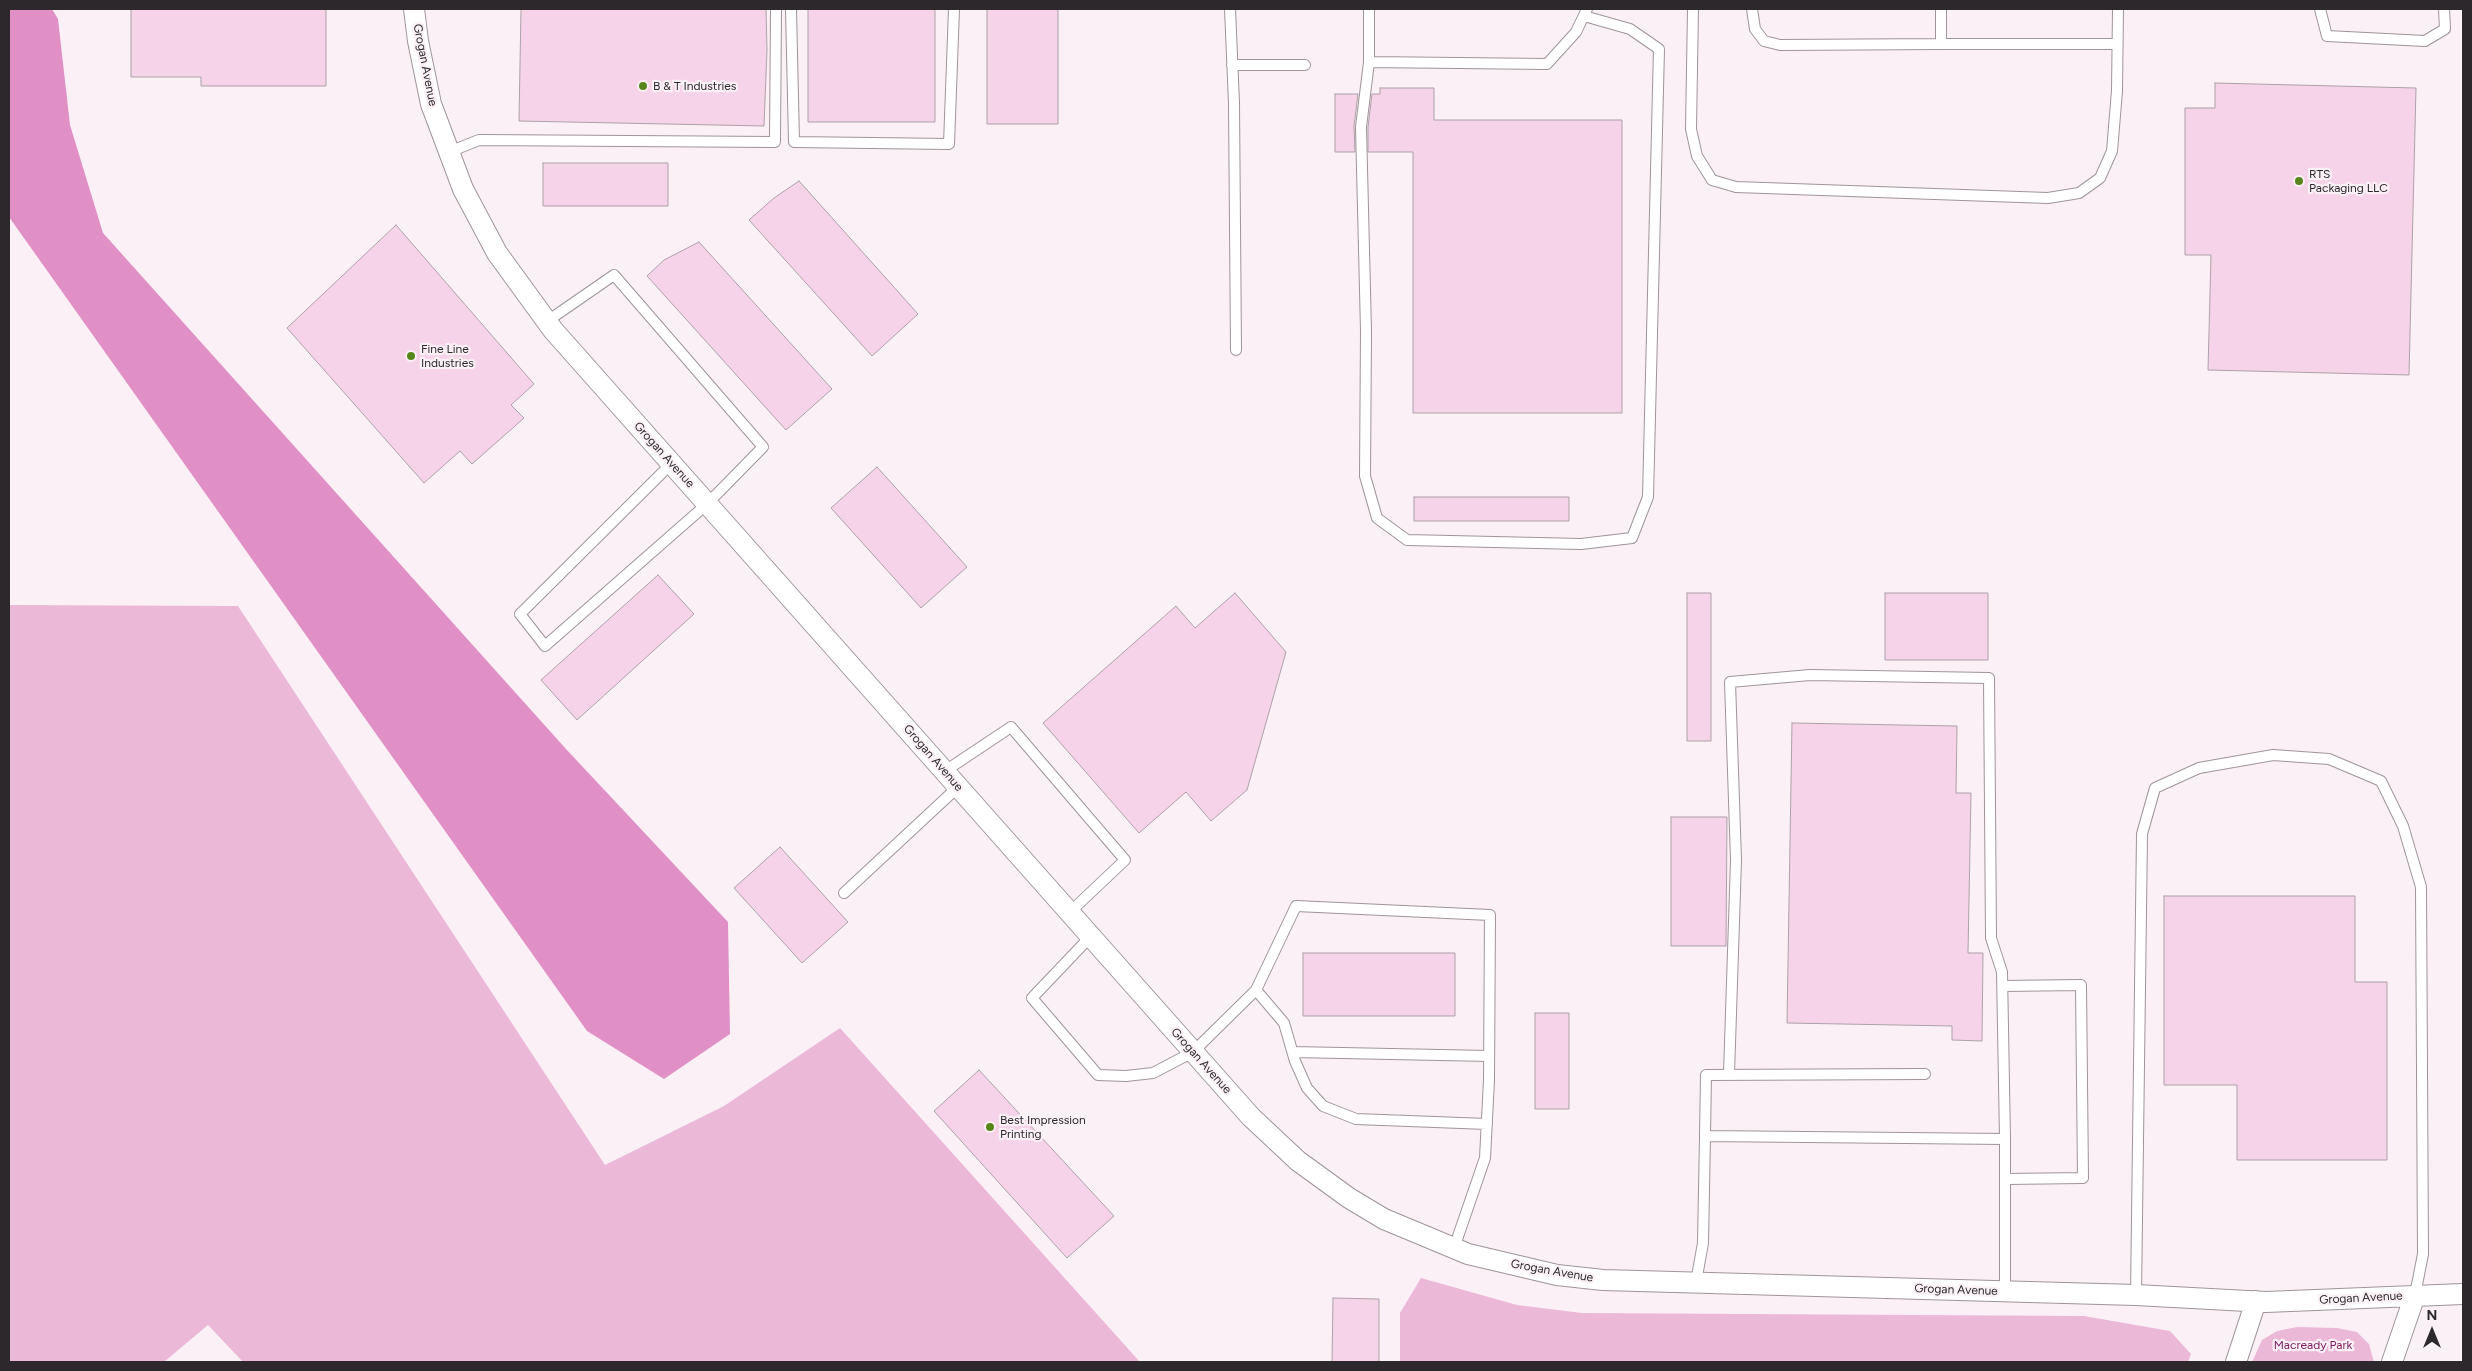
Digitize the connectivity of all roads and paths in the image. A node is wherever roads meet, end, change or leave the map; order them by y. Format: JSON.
{"nodes":[{"id":1,"x":414,"y":9,"type":"edge"},
{"id":2,"x":776,"y":9,"type":"edge"},
{"id":3,"x":791,"y":9,"type":"edge"},
{"id":4,"x":954,"y":9,"type":"edge"},
{"id":5,"x":1230,"y":9,"type":"edge"},
{"id":6,"x":1369,"y":9,"type":"edge"},
{"id":7,"x":1693,"y":9,"type":"edge"},
{"id":8,"x":1752,"y":9,"type":"edge"},
{"id":9,"x":1941,"y":9,"type":"edge"},
{"id":10,"x":2118,"y":9,"type":"edge"},
{"id":11,"x":2320,"y":9,"type":"edge"},
{"id":12,"x":2444,"y":9,"type":"edge"},
{"id":13,"x":1585,"y":12,"type":"edge"},
{"id":14,"x":1941,"y":44,"type":"junction"},
{"id":15,"x":2117,"y":44,"type":"junction"},
{"id":16,"x":1369,"y":62,"type":"junction"},
{"id":17,"x":1232,"y":65,"type":"junction"},
{"id":18,"x":1305,"y":65,"type":"dead end"},
{"id":19,"x":449,"y":152,"type":"junction"},
{"id":20,"x":546,"y":322,"type":"junction"},
{"id":21,"x":1236,"y":350,"type":"dead end"},
{"id":22,"x":672,"y":464,"type":"junction"},
{"id":23,"x":707,"y":504,"type":"junction"},
{"id":24,"x":944,"y":771,"type":"junction"},
{"id":25,"x":958,"y":787,"type":"junction"},
{"id":26,"x":844,"y":893,"type":"dead end"},
{"id":27,"x":1070,"y":912,"type":"junction"},
{"id":28,"x":1091,"y":936,"type":"junction"},
{"id":29,"x":2003,"y":986,"type":"junction"},
{"id":30,"x":1256,"y":990,"type":"junction"},
{"id":31,"x":1193,"y":1052,"type":"junction"},
{"id":32,"x":1293,"y":1052,"type":"junction"},
{"id":33,"x":1489,"y":1056,"type":"junction"},
{"id":34,"x":1729,"y":1074,"type":"junction"},
{"id":35,"x":1925,"y":1074,"type":"dead end"},
{"id":36,"x":1487,"y":1124,"type":"junction"},
{"id":37,"x":1704,"y":1136,"type":"junction"},
{"id":38,"x":2004,"y":1139,"type":"junction"},
{"id":39,"x":2006,"y":1179,"type":"junction"},
{"id":40,"x":1454,"y":1248,"type":"junction"},
{"id":41,"x":1696,"y":1282,"type":"junction"},
{"id":42,"x":2005,"y":1291,"type":"junction"},
{"id":43,"x":2463,"y":1294,"type":"edge"},
{"id":44,"x":2136,"y":1295,"type":"junction"},
{"id":45,"x":2415,"y":1295,"type":"junction"},
{"id":46,"x":2256,"y":1301,"type":"junction"},
{"id":47,"x":2236,"y":1362,"type":"edge"},
{"id":48,"x":2392,"y":1362,"type":"edge"}],
"edges":[{"from":1,"to":19,"type":"street","name":"Grogan Avenue"},
{"from":2,"to":19,"type":"lane"},
{"from":3,"to":4,"type":"lane"},
{"from":5,"to":17,"type":"lane"},
{"from":6,"to":16,"type":"lane"},
{"from":7,"to":15,"type":"lane"},
{"from":8,"to":14,"type":"lane"},
{"from":9,"to":14,"type":"lane"},
{"from":10,"to":15,"type":"lane"},
{"from":11,"to":12,"type":"lane"},
{"from":13,"to":16,"type":"lane"},
{"from":13,"to":16,"type":"lane"},
{"from":14,"to":15,"type":"lane"},
{"from":17,"to":18,"type":"lane"},
{"from":17,"to":21,"type":"lane"},
{"from":19,"to":20,"type":"street","name":"Grogan Avenue"},
{"from":20,"to":22,"type":"street","name":"Grogan Avenue"},
{"from":20,"to":23,"type":"lane"},
{"from":22,"to":23,"type":"street","name":"Grogan Avenue"},
{"from":22,"to":23,"type":"lane"},
{"from":23,"to":24,"type":"street","name":"Grogan Avenue"},
{"from":24,"to":25,"type":"street","name":"Grogan Avenue"},
{"from":24,"to":27,"type":"lane"},
{"from":25,"to":26,"type":"lane"},
{"from":25,"to":27,"type":"street","name":"Grogan Avenue"},
{"from":27,"to":28,"type":"street","name":"Grogan Avenue"},
{"from":28,"to":31,"type":"street","name":"Grogan Avenue"},
{"from":28,"to":31,"type":"lane"},
{"from":29,"to":34,"type":"lane"},
{"from":29,"to":38,"type":"lane"},
{"from":29,"to":39,"type":"lane"},
{"from":30,"to":31,"type":"lane"},
{"from":30,"to":32,"type":"lane"},
{"from":30,"to":33,"type":"lane"},
{"from":31,"to":40,"type":"street","name":"Grogan Avenue"},
{"from":32,"to":33,"type":"lane"},
{"from":32,"to":36,"type":"lane"},
{"from":33,"to":36,"type":"lane"},
{"from":34,"to":35,"type":"lane"},
{"from":34,"to":37,"type":"lane"},
{"from":36,"to":40,"type":"lane"},
{"from":37,"to":38,"type":"lane"},
{"from":37,"to":41,"type":"lane"},
{"from":38,"to":39,"type":"lane"},
{"from":39,"to":42,"type":"lane"},
{"from":40,"to":41,"type":"street","name":"Grogan Avenue"},
{"from":41,"to":42,"type":"street","name":"Grogan Avenue"},
{"from":42,"to":44,"type":"street","name":"Grogan Avenue"},
{"from":43,"to":45,"type":"street","name":"Grogan Avenue"},
{"from":44,"to":45,"type":"lane"},
{"from":44,"to":46,"type":"street","name":"Grogan Avenue"},
{"from":45,"to":46,"type":"street","name":"Grogan Avenue"},
{"from":45,"to":48,"type":"street"},
{"from":46,"to":47,"type":"street"}]}
